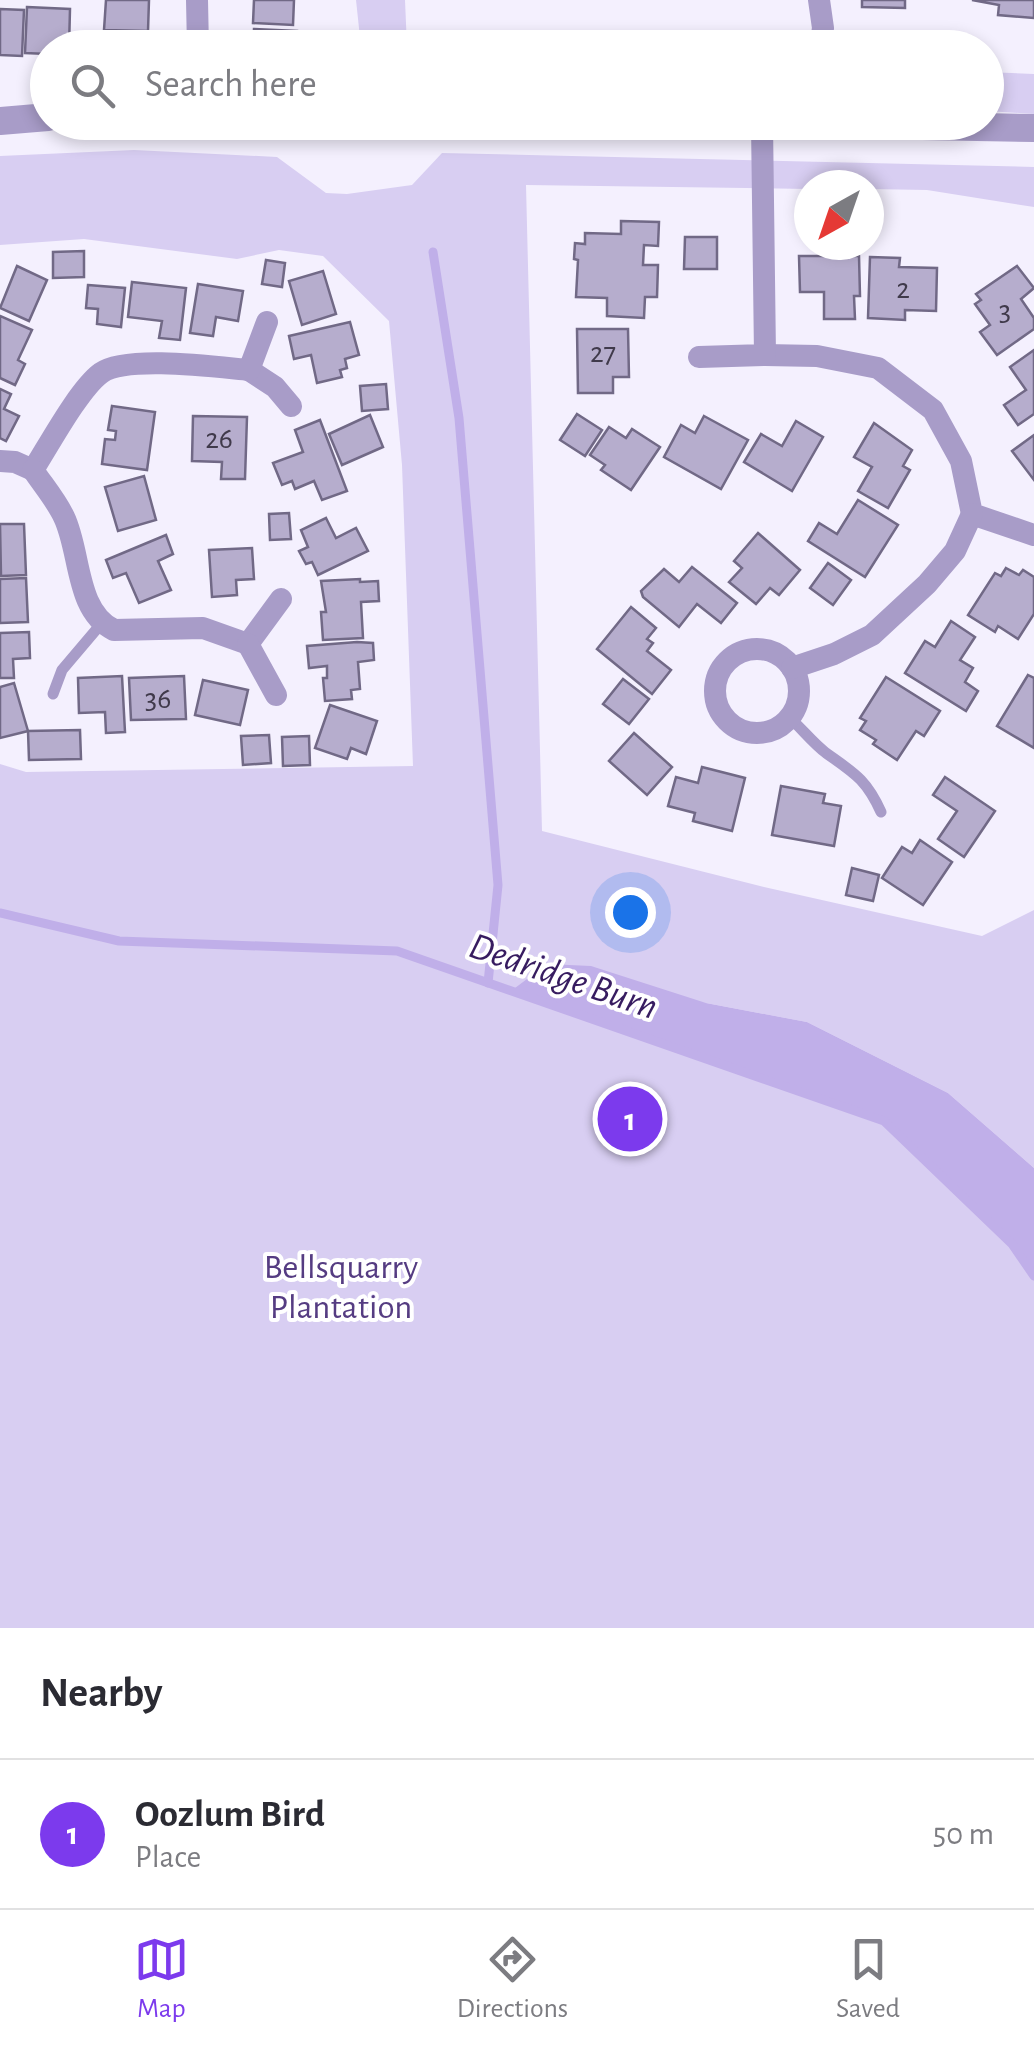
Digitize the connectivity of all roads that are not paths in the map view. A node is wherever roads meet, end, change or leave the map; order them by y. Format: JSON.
{"nodes":[{"id":1,"x":196,"y":0,"type":"edge"},
{"id":2,"x":819,"y":0,"type":"edge"},
{"id":3,"x":197,"y":30,"type":"edge"},
{"id":4,"x":823,"y":30,"type":"edge"},
{"id":5,"x":30,"y":119,"type":"edge"},
{"id":6,"x":0,"y":121,"type":"edge"},
{"id":7,"x":1004,"y":127,"type":"edge"},
{"id":8,"x":1034,"y":128,"type":"edge"},
{"id":9,"x":762,"y":140,"type":"edge"},
{"id":10,"x":267,"y":322,"type":"dead end"},
{"id":11,"x":765,"y":355,"type":"junction"},
{"id":12,"x":699,"y":357,"type":"dead end"},
{"id":13,"x":249,"y":370,"type":"junction"},
{"id":14,"x":291,"y":406,"type":"dead end"},
{"id":15,"x":0,"y":462,"type":"edge"},
{"id":16,"x":32,"y":470,"type":"junction"},
{"id":17,"x":972,"y":514,"type":"junction"},
{"id":18,"x":1034,"y":535,"type":"edge"},
{"id":19,"x":281,"y":599,"type":"dead end"},
{"id":20,"x":101,"y":624,"type":"junction"},
{"id":21,"x":248,"y":644,"type":"junction"},
{"id":22,"x":792,"y":668,"type":"junction"},
{"id":23,"x":53,"y":694,"type":"dead end"},
{"id":24,"x":276,"y":695,"type":"dead end"},
{"id":25,"x":790,"y":718,"type":"junction"},
{"id":26,"x":881,"y":812,"type":"dead end"}],
"edges":[{"from":1,"to":3,"type":"street"},
{"from":2,"to":4,"type":"street"},
{"from":5,"to":6,"type":"street"},
{"from":7,"to":8,"type":"street"},
{"from":9,"to":11,"type":"street"},
{"from":10,"to":13,"type":"street"},
{"from":11,"to":12,"type":"street"},
{"from":11,"to":17,"type":"street"},
{"from":13,"to":14,"type":"street"},
{"from":13,"to":16,"type":"street"},
{"from":15,"to":16,"type":"street"},
{"from":16,"to":20,"type":"street"},
{"from":17,"to":18,"type":"street"},
{"from":17,"to":22,"type":"street"},
{"from":19,"to":21,"type":"street"},
{"from":20,"to":21,"type":"street"},
{"from":20,"to":23,"type":"lane"},
{"from":21,"to":24,"type":"street"},
{"from":22,"to":25,"type":"street"},
{"from":22,"to":25,"type":"street"},
{"from":25,"to":26,"type":"lane"}]}
